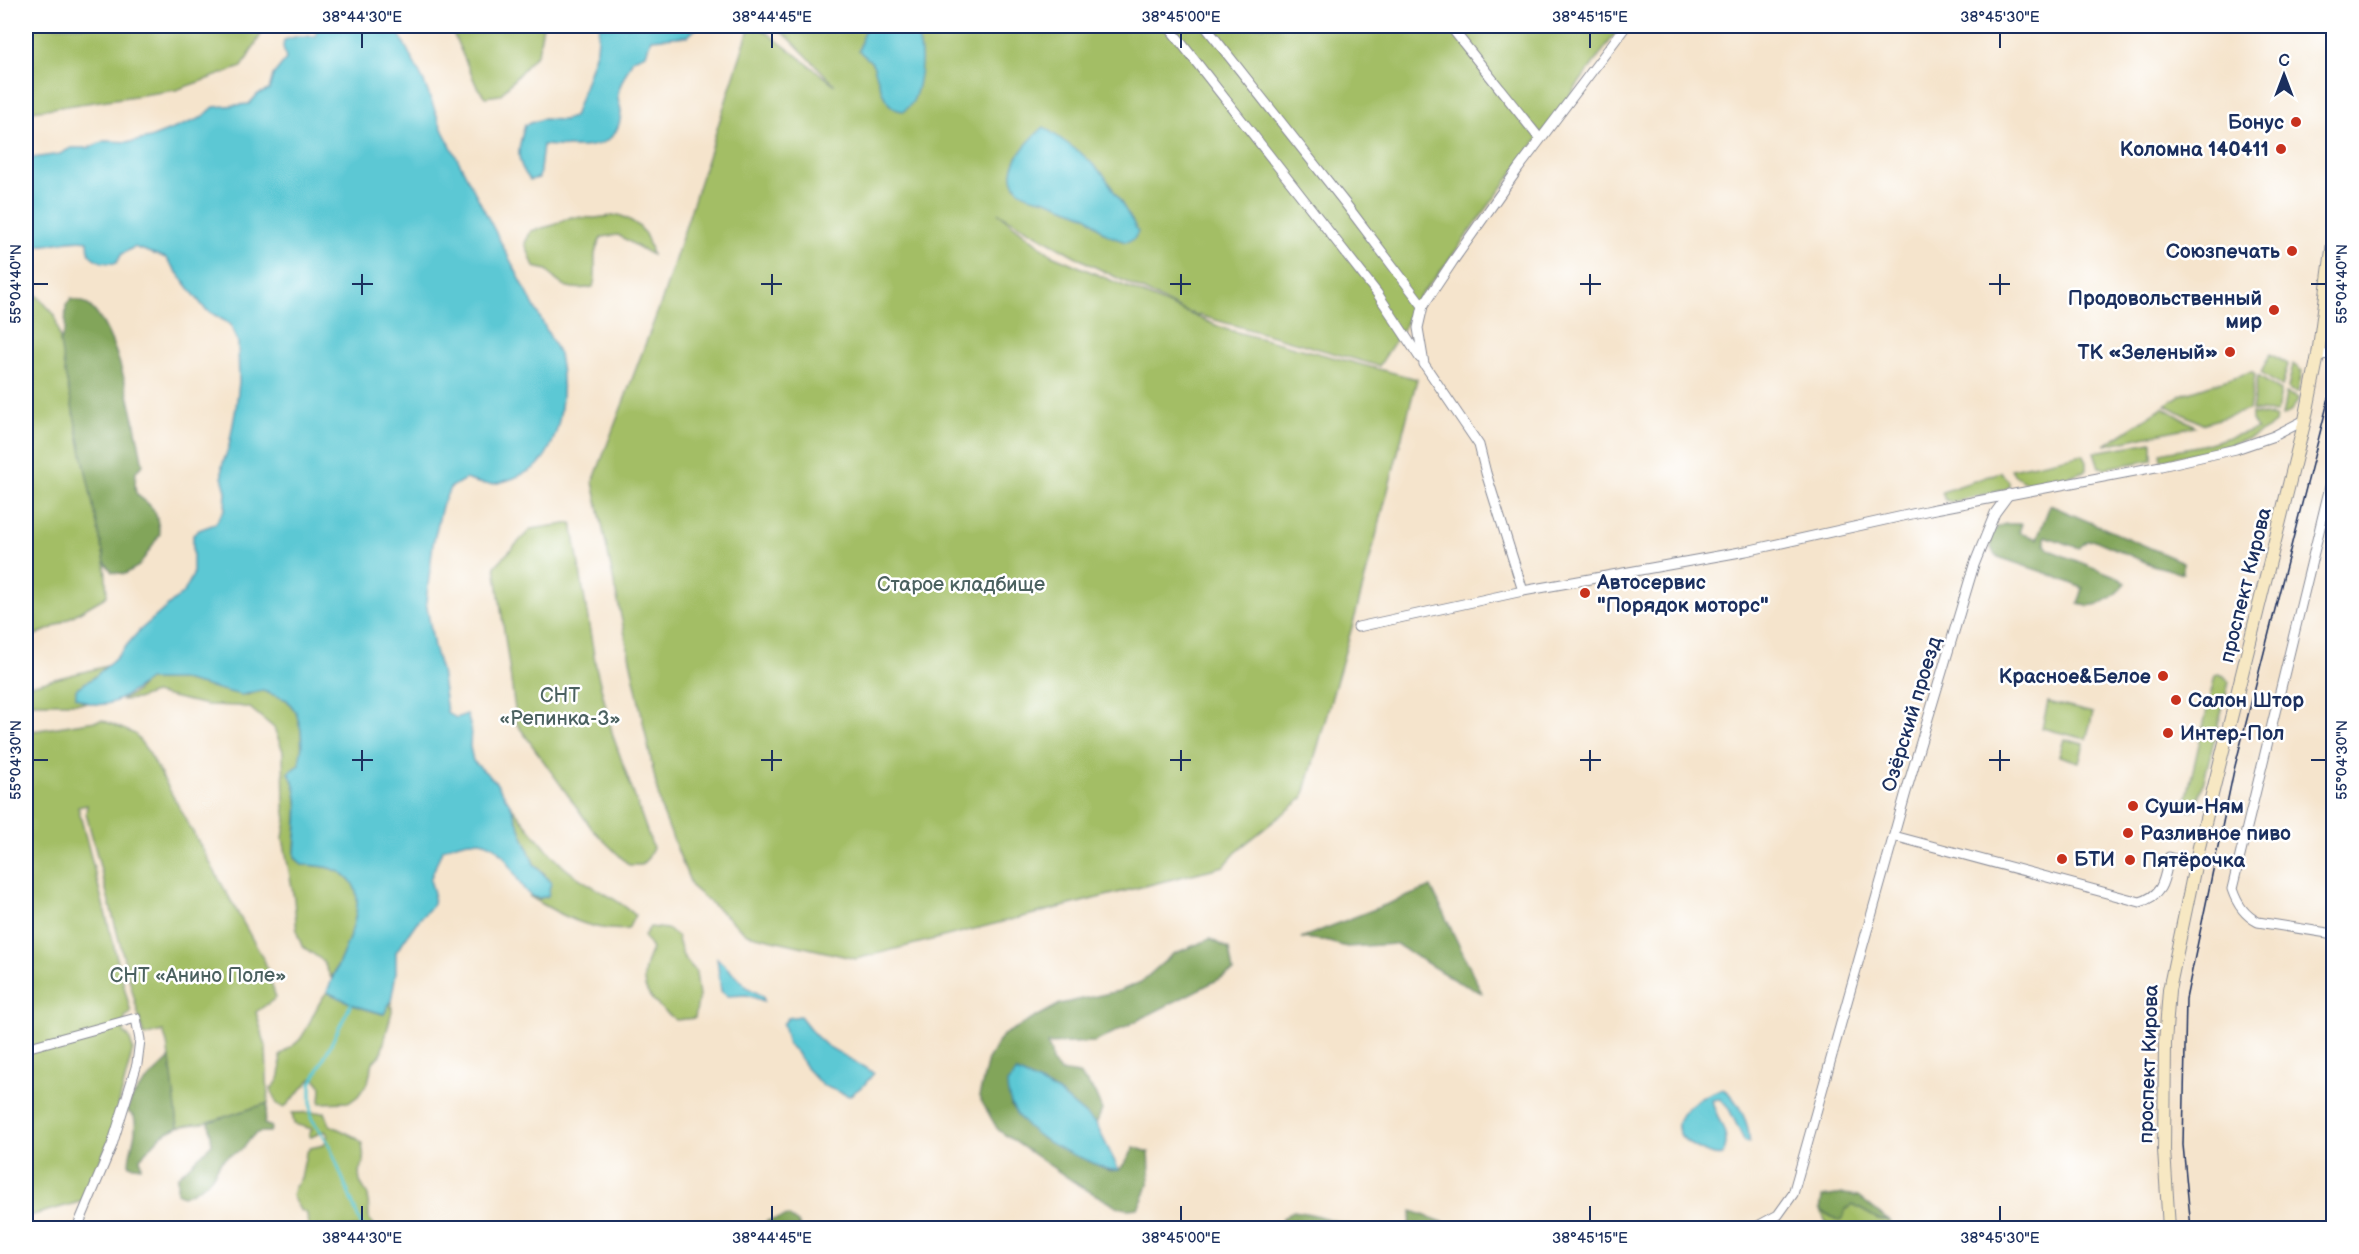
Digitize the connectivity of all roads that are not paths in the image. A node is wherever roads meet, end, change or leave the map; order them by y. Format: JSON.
{"nodes":[{"id":1,"x":1168,"y":26,"type":"edge"},
{"id":2,"x":1206,"y":26,"type":"edge"},
{"id":3,"x":1450,"y":26,"type":"edge"},
{"id":4,"x":1626,"y":26,"type":"edge"},
{"id":5,"x":1536,"y":134,"type":"dead end"},
{"id":6,"x":2334,"y":235,"type":"edge"},
{"id":7,"x":1423,"y":306,"type":"junction"},
{"id":8,"x":2334,"y":354,"type":"edge"},
{"id":9,"x":2318,"y":355,"type":"junction"},
{"id":10,"x":1424,"y":364,"type":"junction"},
{"id":11,"x":2305,"y":420,"type":"junction"},
{"id":12,"x":2334,"y":470,"type":"edge"},
{"id":13,"x":2009,"y":494,"type":"junction"},
{"id":14,"x":1523,"y":591,"type":"junction"},
{"id":15,"x":1358,"y":627,"type":"dead end"},
{"id":16,"x":1894,"y":836,"type":"junction"},
{"id":17,"x":2195,"y":865,"type":"junction"},
{"id":18,"x":2334,"y":934,"type":"edge"},
{"id":19,"x":26,"y":1048,"type":"edge"},
{"id":20,"x":2168,"y":1224,"type":"edge"},
{"id":21,"x":77,"y":1228,"type":"edge"},
{"id":22,"x":1754,"y":1228,"type":"edge"}],
"edges":[{"from":1,"to":10,"type":"street"},
{"from":2,"to":7,"type":"street"},
{"from":3,"to":5,"type":"street"},
{"from":4,"to":7,"type":"street"},
{"from":6,"to":9,"type":"main road","name":"проспект Кирова"},
{"from":7,"to":10,"type":"street"},
{"from":8,"to":9,"type":"street"},
{"from":9,"to":11,"type":"main road","name":"проспект Кирова"},
{"from":10,"to":14,"type":"street"},
{"from":11,"to":13,"type":"street"},
{"from":11,"to":17,"type":"main road","name":"проспект Кирова"},
{"from":12,"to":18,"type":"street"},
{"from":13,"to":14,"type":"street"},
{"from":13,"to":16,"type":"street","name":"Озёрский проезд"},
{"from":14,"to":15,"type":"street"},
{"from":16,"to":17,"type":"street"},
{"from":16,"to":22,"type":"street","name":"Озёрский проезд"},
{"from":17,"to":20,"type":"main road","name":"проспект Кирова"},
{"from":19,"to":21,"type":"street"}]}
